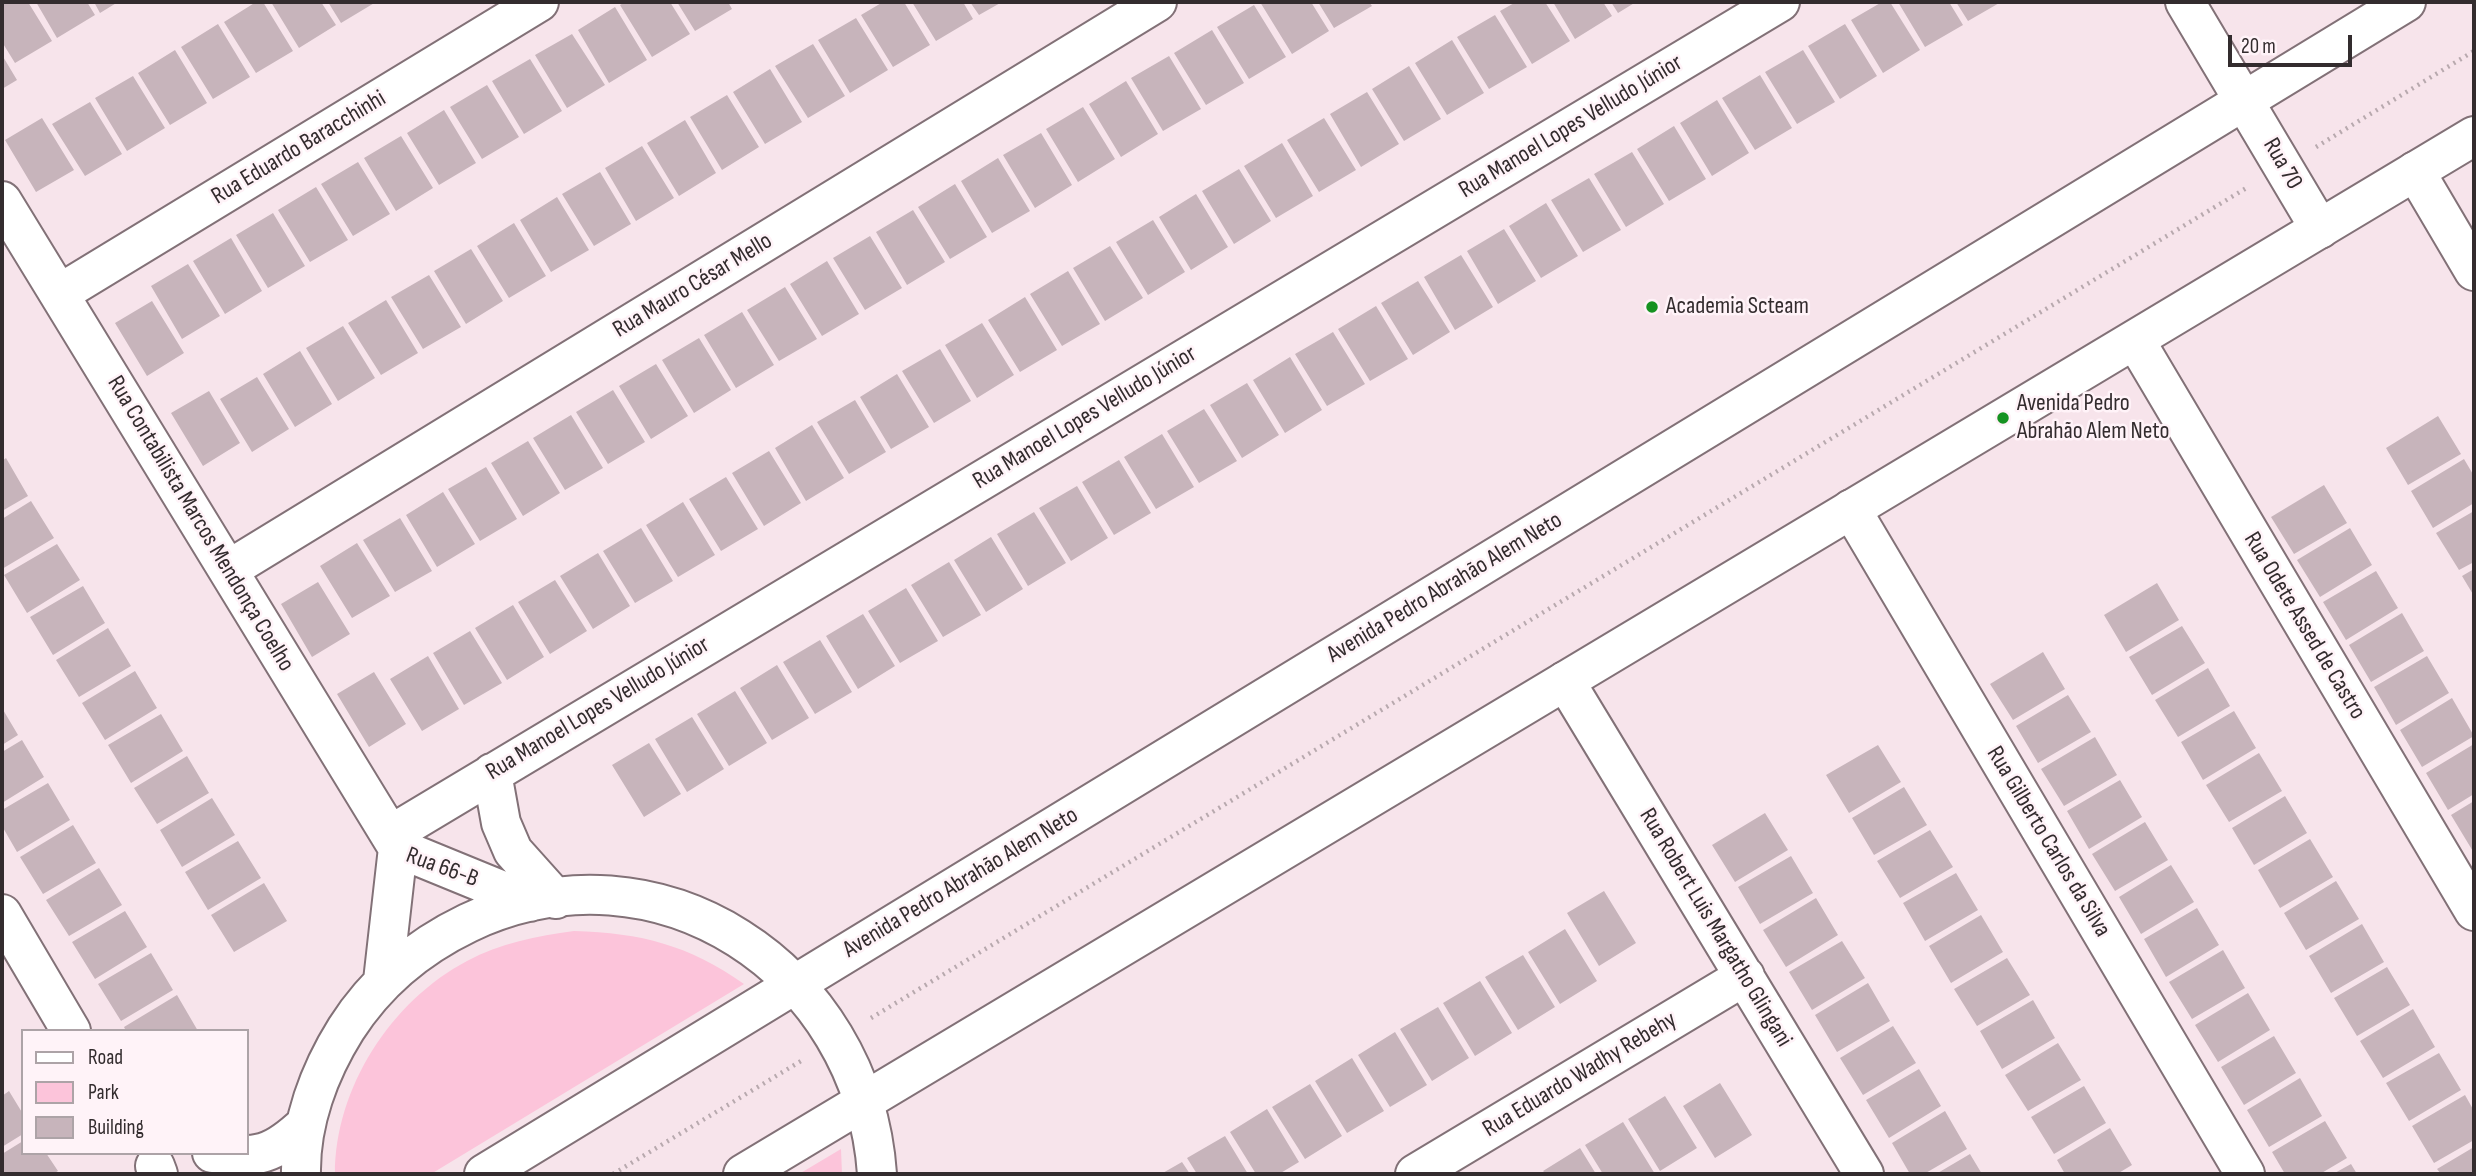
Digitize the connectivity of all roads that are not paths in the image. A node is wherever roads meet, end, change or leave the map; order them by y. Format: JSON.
{"nodes":[{"id":1,"x":539,"y":2,"type":"edge"},
{"id":2,"x":1157,"y":2,"type":"edge"},
{"id":3,"x":1780,"y":2,"type":"edge"},
{"id":4,"x":2185,"y":2,"type":"edge"},
{"id":5,"x":2406,"y":2,"type":"edge"},
{"id":6,"x":2245,"y":100,"type":"junction"},
{"id":7,"x":2474,"y":136,"type":"edge"},
{"id":8,"x":2415,"y":171,"type":"junction"},
{"id":9,"x":2,"y":201,"type":"edge"},
{"id":10,"x":2320,"y":229,"type":"junction"},
{"id":11,"x":2474,"y":271,"type":"edge"},
{"id":12,"x":59,"y":294,"type":"junction"},
{"id":13,"x":2135,"y":340,"type":"junction"},
{"id":14,"x":1851,"y":509,"type":"junction"},
{"id":15,"x":228,"y":570,"type":"junction"},
{"id":16,"x":1565,"y":681,"type":"junction"},
{"id":17,"x":492,"y":773,"type":"junction"},
{"id":18,"x":394,"y":841,"type":"junction"},
{"id":19,"x":543,"y":900,"type":"junction"},
{"id":20,"x":2474,"y":911,"type":"edge"},
{"id":21,"x":2,"y":914,"type":"edge"},
{"id":22,"x":1745,"y":976,"type":"junction"},
{"id":23,"x":383,"y":981,"type":"junction"},
{"id":24,"x":796,"y":983,"type":"junction"},
{"id":25,"x":70,"y":1029,"type":"edge"},
{"id":26,"x":865,"y":1101,"type":"junction"},
{"id":27,"x":306,"y":1124,"type":"junction"},
{"id":28,"x":248,"y":1154,"type":"edge"},
{"id":29,"x":300,"y":1174,"type":"edge"},
{"id":30,"x":484,"y":1174,"type":"edge"},
{"id":31,"x":743,"y":1174,"type":"edge"},
{"id":32,"x":877,"y":1174,"type":"edge"},
{"id":33,"x":1415,"y":1174,"type":"edge"},
{"id":34,"x":1864,"y":1174,"type":"edge"},
{"id":35,"x":2245,"y":1174,"type":"edge"}],
"edges":[{"from":1,"to":12,"type":"street","name":"Rua Eduardo Baracchinhi"},
{"from":2,"to":15,"type":"street","name":"Rua Mauro César Mello"},
{"from":3,"to":17,"type":"street","name":"Rua Manoel Lopes Velludo Júnior"},
{"from":4,"to":6,"type":"street","name":"Rua 70"},
{"from":5,"to":6,"type":"street","name":"Avenida Pedro Abrahão Alem Neto"},
{"from":6,"to":10,"type":"street","name":"Rua 70"},
{"from":6,"to":24,"type":"street","name":"Avenida Pedro Abrahão Alem Neto"},
{"from":7,"to":8,"type":"street"},
{"from":8,"to":10,"type":"street"},
{"from":8,"to":11,"type":"street"},
{"from":9,"to":12,"type":"street","name":"Rua Contabilista Marcos Mendonça Coelho"},
{"from":10,"to":13,"type":"street"},
{"from":12,"to":15,"type":"street","name":"Rua Contabilista Marcos Mendonça Coelho"},
{"from":13,"to":14,"type":"street"},
{"from":13,"to":20,"type":"street","name":"Rua Odete Assed de Castro"},
{"from":14,"to":16,"type":"street"},
{"from":14,"to":35,"type":"street","name":"Rua Gilberto Carlos da Silva"},
{"from":15,"to":18,"type":"street","name":"Rua Contabilista Marcos Mendonça Coelho"},
{"from":16,"to":22,"type":"street","name":"Rua Robert Luis Margatho Glingani"},
{"from":16,"to":26,"type":"street"},
{"from":17,"to":18,"type":"street","name":"Rua Manoel Lopes Velludo Júnior"},
{"from":17,"to":19,"type":"street"},
{"from":18,"to":19,"type":"street","name":"Rua 66-B"},
{"from":18,"to":23,"type":"street","name":"Rua 66-B"},
{"from":19,"to":23,"type":"street"},
{"from":19,"to":24,"type":"street"},
{"from":21,"to":25,"type":"street"},
{"from":22,"to":33,"type":"street","name":"Rua Eduardo Wadhy Rebehy"},
{"from":22,"to":34,"type":"street","name":"Rua Robert Luis Margatho Glingani"},
{"from":23,"to":27,"type":"street"},
{"from":24,"to":26,"type":"street"},
{"from":24,"to":30,"type":"street","name":"Avenida Pedro Abrahão Alem Neto"},
{"from":26,"to":31,"type":"street"},
{"from":26,"to":32,"type":"street"},
{"from":27,"to":28,"type":"street"},
{"from":27,"to":29,"type":"street"}]}
